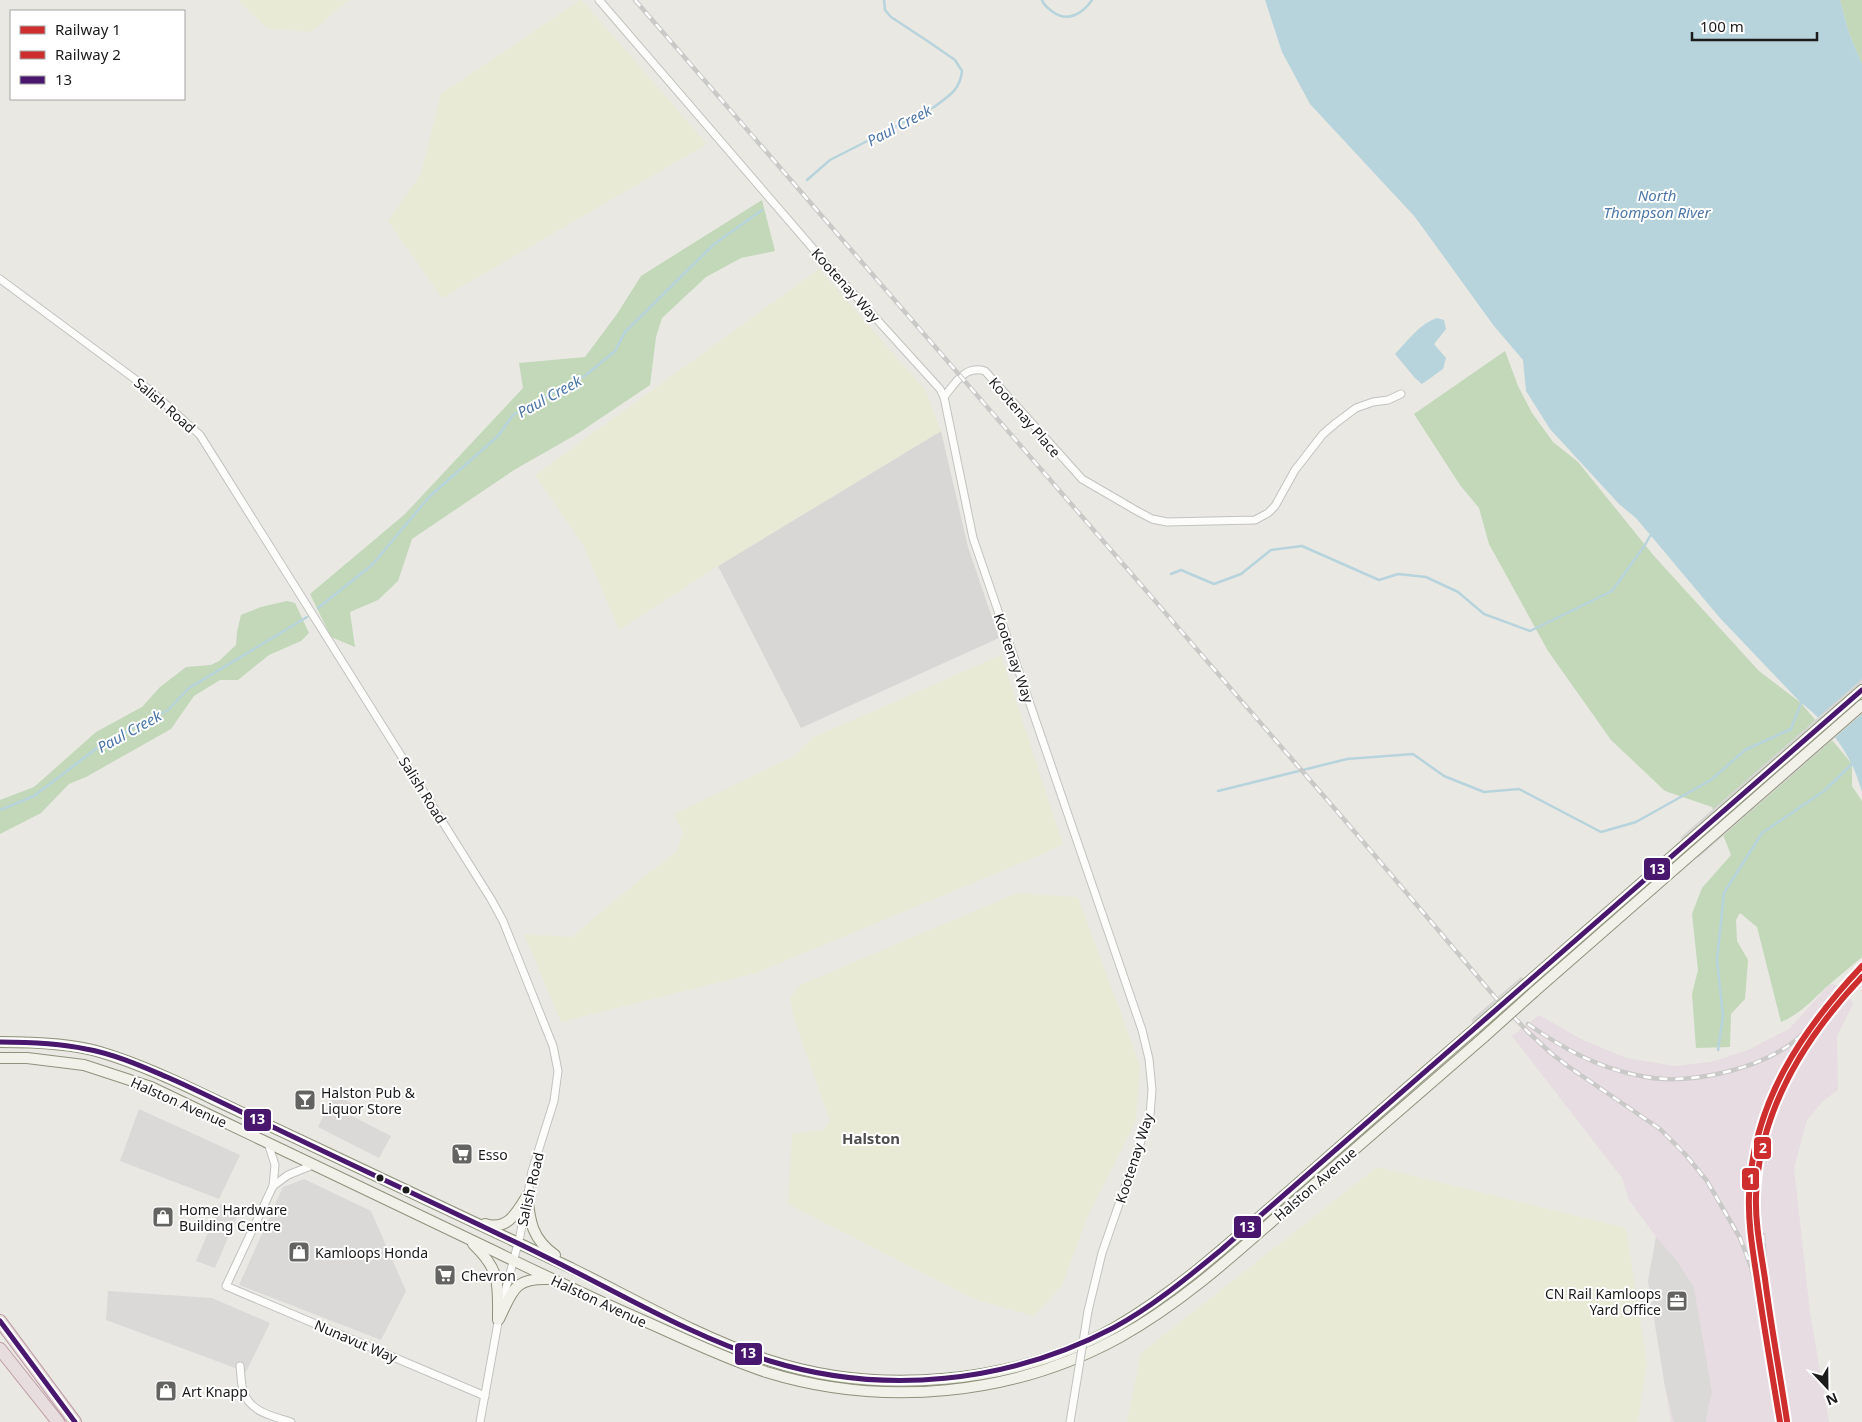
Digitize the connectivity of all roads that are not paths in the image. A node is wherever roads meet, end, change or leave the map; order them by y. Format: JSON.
{"nodes":[{"id":1,"x":599,"y":0,"type":"edge"},
{"id":2,"x":0,"y":278,"type":"edge"},
{"id":3,"x":1401,"y":394,"type":"dead end"},
{"id":4,"x":944,"y":397,"type":"junction"},
{"id":5,"x":1862,"y":690,"type":"edge"},
{"id":6,"x":1862,"y":706,"type":"edge"},
{"id":7,"x":0,"y":1042,"type":"edge"},
{"id":8,"x":0,"y":1058,"type":"edge"},
{"id":9,"x":268,"y":1143,"type":"junction"},
{"id":10,"x":313,"y":1165,"type":"junction"},
{"id":11,"x":273,"y":1186,"type":"junction"},
{"id":12,"x":527,"y":1196,"type":"junction"},
{"id":13,"x":469,"y":1220,"type":"junction"},
{"id":14,"x":466,"y":1238,"type":"junction"},
{"id":15,"x":518,"y":1243,"type":"junction"},
{"id":16,"x":513,"y":1261,"type":"junction"},
{"id":17,"x":575,"y":1270,"type":"junction"},
{"id":18,"x":553,"y":1279,"type":"junction"},
{"id":19,"x":498,"y":1320,"type":"junction"},
{"id":20,"x":0,"y":1321,"type":"edge"},
{"id":21,"x":0,"y":1349,"type":"edge"},
{"id":22,"x":240,"y":1366,"type":"dead end"},
{"id":23,"x":485,"y":1396,"type":"junction"},
{"id":24,"x":58,"y":1422,"type":"edge"},
{"id":25,"x":75,"y":1422,"type":"edge"},
{"id":26,"x":291,"y":1422,"type":"edge"},
{"id":27,"x":480,"y":1422,"type":"edge"},
{"id":28,"x":1070,"y":1422,"type":"edge"}],
"edges":[{"from":1,"to":4,"type":"street","name":"Kootenay Way"},
{"from":2,"to":12,"type":"street","name":"Salish Road"},
{"from":3,"to":4,"type":"street","name":"Kootenay Place"},
{"from":4,"to":28,"type":"street","name":"Kootenay Way","bridge":true},
{"from":5,"to":17,"type":"main road","name":"Halston Avenue","bridge":true},
{"from":6,"to":18,"type":"main road","name":"Halston Avenue","bridge":true},
{"from":7,"to":13,"type":"main road","name":"Halston Avenue"},
{"from":8,"to":9,"type":"main road","name":"Halston Avenue"},
{"from":9,"to":10,"type":"main road","name":"Halston Avenue"},
{"from":9,"to":11,"type":"street"},
{"from":10,"to":11,"type":"street"},
{"from":10,"to":14,"type":"main road","name":"Halston Avenue"},
{"from":11,"to":23,"type":"street","name":"Nunavut Way"},
{"from":12,"to":13,"type":"main road"},
{"from":12,"to":15,"type":"street","name":"Salish Road"},
{"from":12,"to":17,"type":"main road"},
{"from":13,"to":15,"type":"main road","name":"Halston Avenue"},
{"from":14,"to":16,"type":"main road","name":"Halston Avenue"},
{"from":14,"to":19,"type":"main road"},
{"from":15,"to":16,"type":"street","name":"Salish Road"},
{"from":15,"to":17,"type":"main road","name":"Halston Avenue"},
{"from":16,"to":18,"type":"main road","name":"Halston Avenue"},
{"from":16,"to":19,"type":"street","name":"Salish Road"},
{"from":18,"to":19,"type":"main road"},
{"from":19,"to":23,"type":"street","name":"Salish Road"},
{"from":20,"to":25,"type":"highway"},
{"from":21,"to":24,"type":"highway"},
{"from":22,"to":26,"type":"street"},
{"from":23,"to":27,"type":"street","name":"Salish Road"}]}
